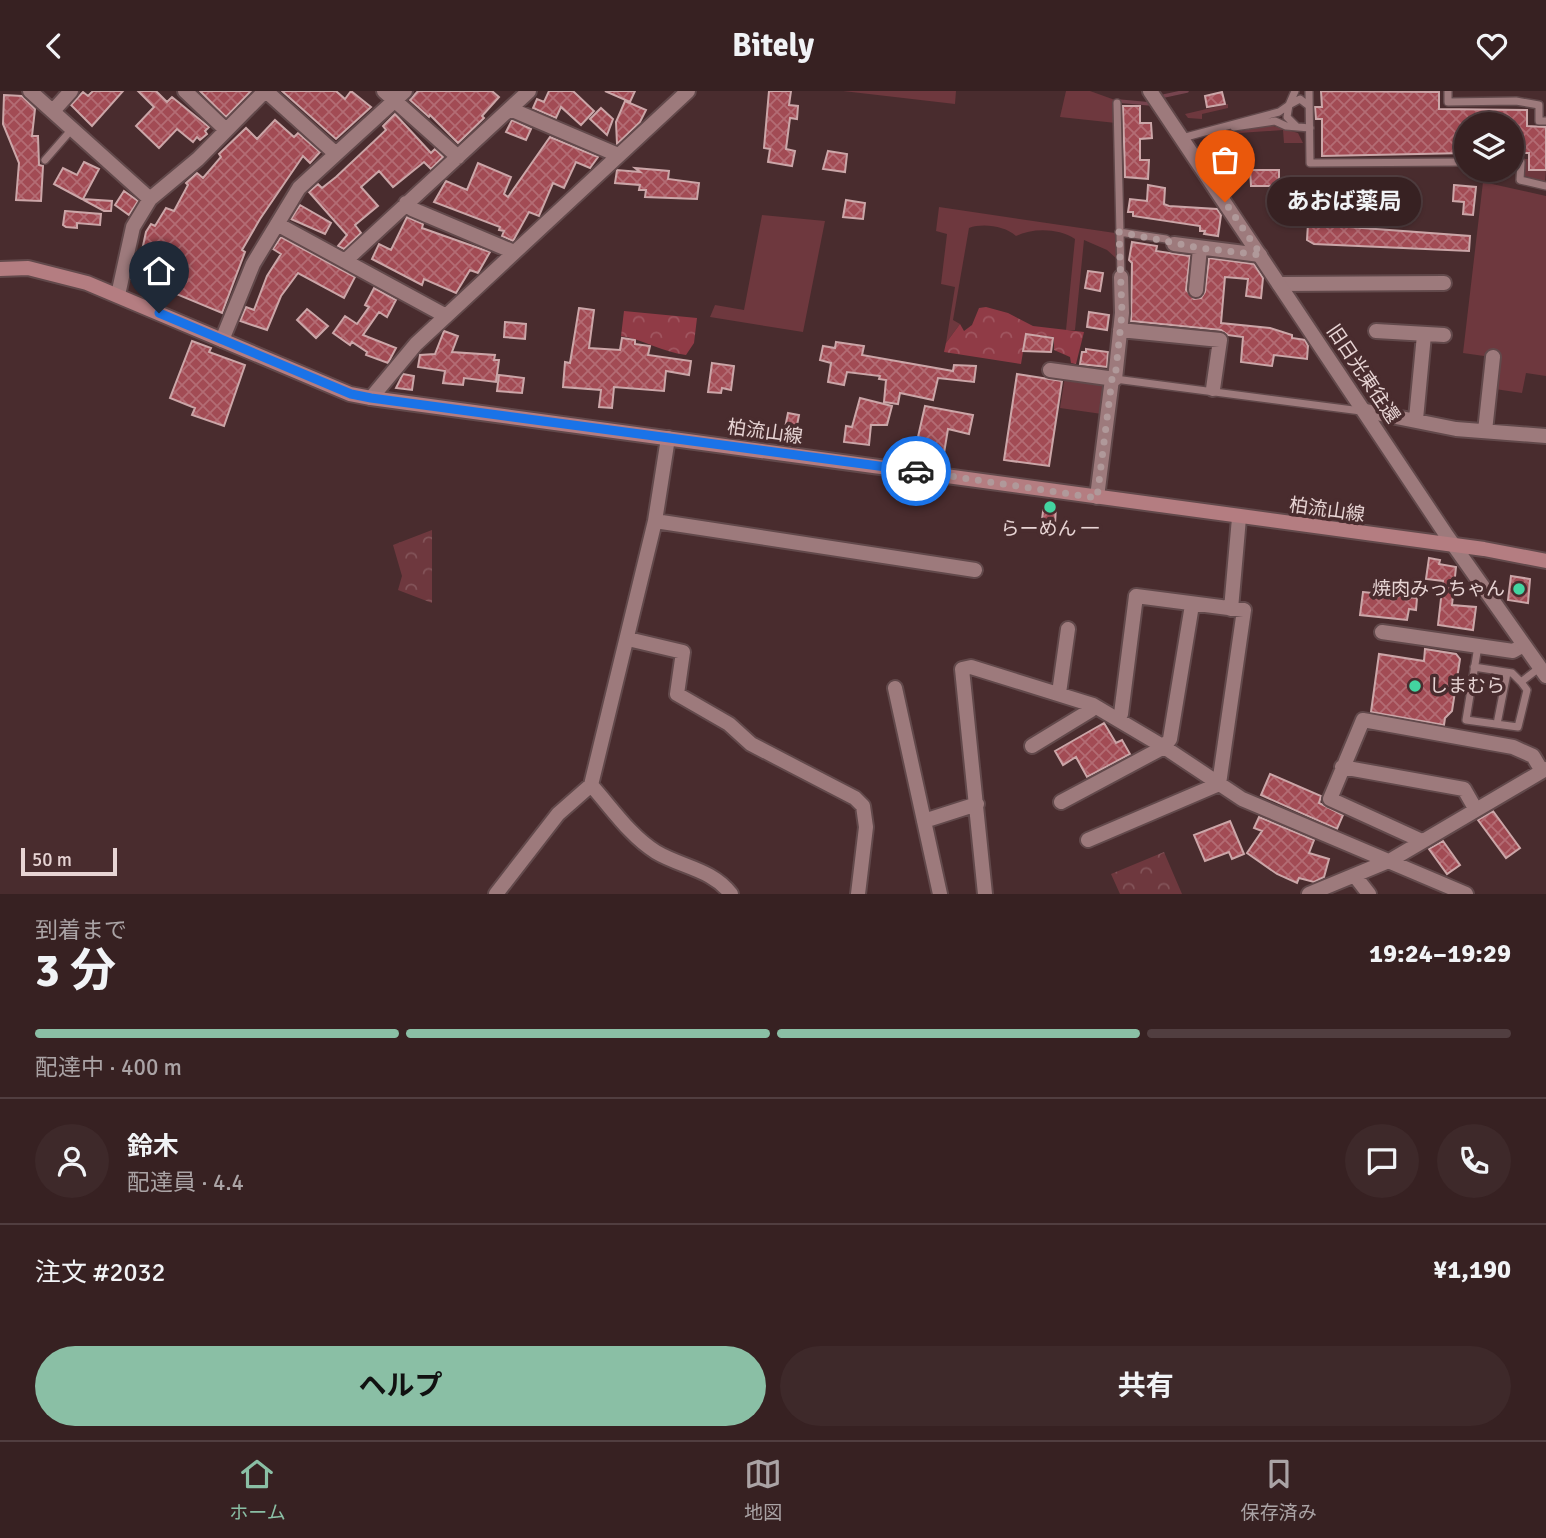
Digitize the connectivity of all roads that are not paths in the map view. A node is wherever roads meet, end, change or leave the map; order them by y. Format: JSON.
{"nodes":[{"id":1,"x":30,"y":91,"type":"edge"},
{"id":2,"x":71,"y":91,"type":"edge"},
{"id":3,"x":185,"y":91,"type":"edge"},
{"id":4,"x":266,"y":91,"type":"edge"},
{"id":5,"x":529,"y":91,"type":"edge"},
{"id":6,"x":688,"y":91,"type":"edge"},
{"id":7,"x":1150,"y":91,"type":"edge"},
{"id":8,"x":1295,"y":91,"type":"edge"},
{"id":9,"x":1309,"y":91,"type":"edge"},
{"id":10,"x":1448,"y":91,"type":"edge"},
{"id":11,"x":394,"y":94,"type":"edge"},
{"id":12,"x":1117,"y":103,"type":"dead end"},
{"id":13,"x":1289,"y":105,"type":"junction"},
{"id":14,"x":1309,"y":106,"type":"junction"},
{"id":15,"x":510,"y":109,"type":"junction"},
{"id":16,"x":53,"y":111,"type":"junction"},
{"id":17,"x":1546,"y":121,"type":"edge"},
{"id":18,"x":1296,"y":127,"type":"junction"},
{"id":19,"x":1223,"y":128,"type":"junction"},
{"id":20,"x":1310,"y":128,"type":"junction"},
{"id":21,"x":72,"y":129,"type":"junction"},
{"id":22,"x":226,"y":130,"type":"junction"},
{"id":23,"x":1182,"y":138,"type":"junction"},
{"id":24,"x":336,"y":154,"type":"junction"},
{"id":25,"x":618,"y":155,"type":"junction"},
{"id":26,"x":458,"y":157,"type":"junction"},
{"id":27,"x":45,"y":160,"type":"dead end"},
{"id":28,"x":1454,"y":162,"type":"edge"},
{"id":29,"x":1524,"y":181,"type":"edge"},
{"id":30,"x":1546,"y":186,"type":"edge"},
{"id":31,"x":150,"y":199,"type":"junction"},
{"id":32,"x":406,"y":203,"type":"junction"},
{"id":33,"x":277,"y":224,"type":"junction"},
{"id":34,"x":1119,"y":232,"type":"junction"},
{"id":35,"x":1174,"y":244,"type":"joint"},
{"id":36,"x":1200,"y":248,"type":"junction"},
{"id":37,"x":514,"y":252,"type":"junction"},
{"id":38,"x":1261,"y":255,"type":"junction"},
{"id":39,"x":345,"y":261,"type":"junction"},
{"id":40,"x":0,"y":269,"type":"edge"},
{"id":41,"x":1121,"y":277,"type":"joint"},
{"id":42,"x":1279,"y":283,"type":"junction"},
{"id":43,"x":1444,"y":283,"type":"dead end"},
{"id":44,"x":1196,"y":291,"type":"dead end"},
{"id":45,"x":118,"y":295,"type":"junction"},
{"id":46,"x":446,"y":316,"type":"junction"},
{"id":47,"x":1120,"y":330,"type":"junction"},
{"id":48,"x":1376,"y":331,"type":"dead end"},
{"id":49,"x":1424,"y":335,"type":"junction"},
{"id":50,"x":1444,"y":335,"type":"dead end"},
{"id":51,"x":222,"y":340,"type":"junction"},
{"id":52,"x":1493,"y":357,"type":"dead end"},
{"id":53,"x":1050,"y":370,"type":"dead end"},
{"id":54,"x":1114,"y":379,"type":"junction"},
{"id":55,"x":1213,"y":389,"type":"junction"},
{"id":56,"x":371,"y":398,"type":"junction"},
{"id":57,"x":1366,"y":411,"type":"junction"},
{"id":58,"x":1416,"y":419,"type":"junction"},
{"id":59,"x":1485,"y":431,"type":"junction"},
{"id":60,"x":1545,"y":431,"type":"edge"},
{"id":61,"x":668,"y":438,"type":"junction"},
{"id":62,"x":1097,"y":498,"type":"junction"},
{"id":63,"x":1239,"y":517,"type":"junction"},
{"id":64,"x":654,"y":521,"type":"junction"},
{"id":65,"x":1455,"y":546,"type":"junction"},
{"id":66,"x":1546,"y":561,"type":"edge"},
{"id":67,"x":975,"y":570,"type":"dead end"},
{"id":68,"x":1192,"y":605,"type":"junction"},
{"id":69,"x":1231,"y":609,"type":"junction"},
{"id":70,"x":1069,"y":629,"type":"dead end"},
{"id":71,"x":1382,"y":632,"type":"dead end"},
{"id":72,"x":628,"y":639,"type":"junction"},
{"id":73,"x":1478,"y":646,"type":"junction"},
{"id":74,"x":1522,"y":646,"type":"junction"},
{"id":75,"x":1474,"y":667,"type":"junction"},
{"id":76,"x":1543,"y":672,"type":"edge"},
{"id":77,"x":1507,"y":673,"type":"junction"},
{"id":78,"x":1521,"y":682,"type":"junction"},
{"id":79,"x":895,"y":688,"type":"dead end"},
{"id":80,"x":1059,"y":693,"type":"junction"},
{"id":81,"x":1093,"y":705,"type":"junction"},
{"id":82,"x":1117,"y":719,"type":"junction"},
{"id":83,"x":1497,"y":724,"type":"junction"},
{"id":84,"x":1518,"y":727,"type":"junction"},
{"id":85,"x":1032,"y":746,"type":"dead end"},
{"id":86,"x":1164,"y":747,"type":"junction"},
{"id":87,"x":1513,"y":747,"type":"junction"},
{"id":88,"x":1342,"y":767,"type":"junction"},
{"id":89,"x":1544,"y":770,"type":"edge"},
{"id":90,"x":1219,"y":784,"type":"junction"},
{"id":91,"x":591,"y":785,"type":"junction"},
{"id":92,"x":1061,"y":802,"type":"dead end"},
{"id":93,"x":977,"y":804,"type":"junction"},
{"id":94,"x":1476,"y":810,"type":"junction"},
{"id":95,"x":924,"y":821,"type":"junction"},
{"id":96,"x":1088,"y":840,"type":"dead end"},
{"id":97,"x":1422,"y":841,"type":"junction"},
{"id":98,"x":1391,"y":860,"type":"junction"},
{"id":99,"x":1355,"y":876,"type":"junction"},
{"id":100,"x":496,"y":894,"type":"edge"},
{"id":101,"x":732,"y":894,"type":"edge"},
{"id":102,"x":858,"y":894,"type":"edge"},
{"id":103,"x":940,"y":894,"type":"edge"},
{"id":104,"x":985,"y":894,"type":"edge"},
{"id":105,"x":1310,"y":894,"type":"edge"},
{"id":106,"x":1369,"y":894,"type":"edge"},
{"id":107,"x":1466,"y":894,"type":"edge"}],
"edges":[{"from":1,"to":16,"type":"street"},
{"from":2,"to":16,"type":"street"},
{"from":3,"to":22,"type":"street"},
{"from":4,"to":22,"type":"street"},
{"from":4,"to":24,"type":"street"},
{"from":5,"to":15,"type":"street"},
{"from":6,"to":25,"type":"street"},
{"from":7,"to":23,"type":"street","name":"旧日光東往還"},
{"from":8,"to":13,"type":"lane"},
{"from":9,"to":14,"type":"lane"},
{"from":10,"to":17,"type":"lane"},
{"from":11,"to":24,"type":"street"},
{"from":11,"to":26,"type":"street"},
{"from":12,"to":34,"type":"lane"},
{"from":13,"to":14,"type":"lane"},
{"from":13,"to":18,"type":"lane"},
{"from":13,"to":19,"type":"lane"},
{"from":14,"to":20,"type":"lane"},
{"from":15,"to":25,"type":"street"},
{"from":15,"to":26,"type":"street"},
{"from":16,"to":21,"type":"street"},
{"from":18,"to":19,"type":"lane"},
{"from":18,"to":20,"type":"lane"},
{"from":19,"to":23,"type":"lane"},
{"from":20,"to":28,"type":"lane"},
{"from":21,"to":27,"type":"lane"},
{"from":21,"to":31,"type":"street"},
{"from":22,"to":31,"type":"street"},
{"from":23,"to":38,"type":"street","name":"旧日光東往還"},
{"from":24,"to":33,"type":"street"},
{"from":25,"to":37,"type":"street"},
{"from":26,"to":32,"type":"street"},
{"from":29,"to":30,"type":"lane"},
{"from":31,"to":45,"type":"street"},
{"from":32,"to":37,"type":"street"},
{"from":32,"to":39,"type":"street"},
{"from":33,"to":39,"type":"street"},
{"from":33,"to":51,"type":"street"},
{"from":34,"to":35,"type":"lane"},
{"from":34,"to":41,"type":"lane"},
{"from":35,"to":36,"type":"street"},
{"from":36,"to":38,"type":"street"},
{"from":36,"to":44,"type":"street"},
{"from":37,"to":46,"type":"street"},
{"from":38,"to":42,"type":"street","name":"旧日光東往還"},
{"from":39,"to":46,"type":"street"},
{"from":40,"to":45,"type":"main road","name":"柏流山線"},
{"from":41,"to":47,"type":"street"},
{"from":42,"to":43,"type":"street"},
{"from":42,"to":57,"type":"street","name":"旧日光東往還"},
{"from":45,"to":51,"type":"main road","name":"柏流山線"},
{"from":46,"to":56,"type":"street"},
{"from":47,"to":54,"type":"street"},
{"from":47,"to":55,"type":"street"},
{"from":48,"to":49,"type":"street"},
{"from":49,"to":50,"type":"street"},
{"from":49,"to":58,"type":"street"},
{"from":51,"to":56,"type":"main road","name":"柏流山線"},
{"from":52,"to":59,"type":"street"},
{"from":53,"to":54,"type":"street"},
{"from":54,"to":55,"type":"lane"},
{"from":54,"to":62,"type":"street"},
{"from":55,"to":57,"type":"lane"},
{"from":56,"to":61,"type":"main road","name":"柏流山線"},
{"from":57,"to":58,"type":"street"},
{"from":57,"to":65,"type":"street","name":"旧日光東往還"},
{"from":58,"to":59,"type":"street"},
{"from":59,"to":60,"type":"street"},
{"from":61,"to":62,"type":"main road","name":"柏流山線"},
{"from":61,"to":64,"type":"street"},
{"from":62,"to":63,"type":"main road","name":"柏流山線"},
{"from":63,"to":65,"type":"main road","name":"柏流山線"},
{"from":63,"to":69,"type":"street"},
{"from":64,"to":67,"type":"street"},
{"from":64,"to":72,"type":"street"},
{"from":65,"to":66,"type":"main road","name":"柏流山線"},
{"from":65,"to":74,"type":"street","name":"旧日光東往還"},
{"from":68,"to":69,"type":"street"},
{"from":68,"to":82,"type":"street"},
{"from":68,"to":86,"type":"street"},
{"from":69,"to":90,"type":"street"},
{"from":70,"to":80,"type":"street"},
{"from":71,"to":73,"type":"street"},
{"from":72,"to":91,"type":"street"},
{"from":72,"to":102,"type":"street"},
{"from":73,"to":74,"type":"street"},
{"from":73,"to":75,"type":"lane"},
{"from":74,"to":76,"type":"street","name":"旧日光東往還"},
{"from":75,"to":77,"type":"lane"},
{"from":75,"to":83,"type":"lane"},
{"from":76,"to":78,"type":"lane"},
{"from":77,"to":78,"type":"lane"},
{"from":77,"to":83,"type":"lane"},
{"from":78,"to":84,"type":"lane"},
{"from":79,"to":95,"type":"street"},
{"from":80,"to":81,"type":"street"},
{"from":80,"to":93,"type":"street"},
{"from":81,"to":82,"type":"street"},
{"from":81,"to":85,"type":"street"},
{"from":82,"to":86,"type":"street"},
{"from":83,"to":84,"type":"lane"},
{"from":84,"to":87,"type":"lane"},
{"from":86,"to":90,"type":"street"},
{"from":86,"to":92,"type":"street"},
{"from":87,"to":88,"type":"street"},
{"from":87,"to":89,"type":"street"},
{"from":88,"to":94,"type":"street"},
{"from":88,"to":97,"type":"street"},
{"from":89,"to":94,"type":"street"},
{"from":90,"to":96,"type":"street"},
{"from":90,"to":98,"type":"street"},
{"from":91,"to":100,"type":"street"},
{"from":91,"to":101,"type":"street"},
{"from":93,"to":95,"type":"street"},
{"from":93,"to":104,"type":"street"},
{"from":94,"to":97,"type":"street"},
{"from":95,"to":103,"type":"street"},
{"from":97,"to":98,"type":"street"},
{"from":98,"to":99,"type":"street"},
{"from":98,"to":107,"type":"street"},
{"from":99,"to":105,"type":"street"},
{"from":99,"to":106,"type":"street"}]}
